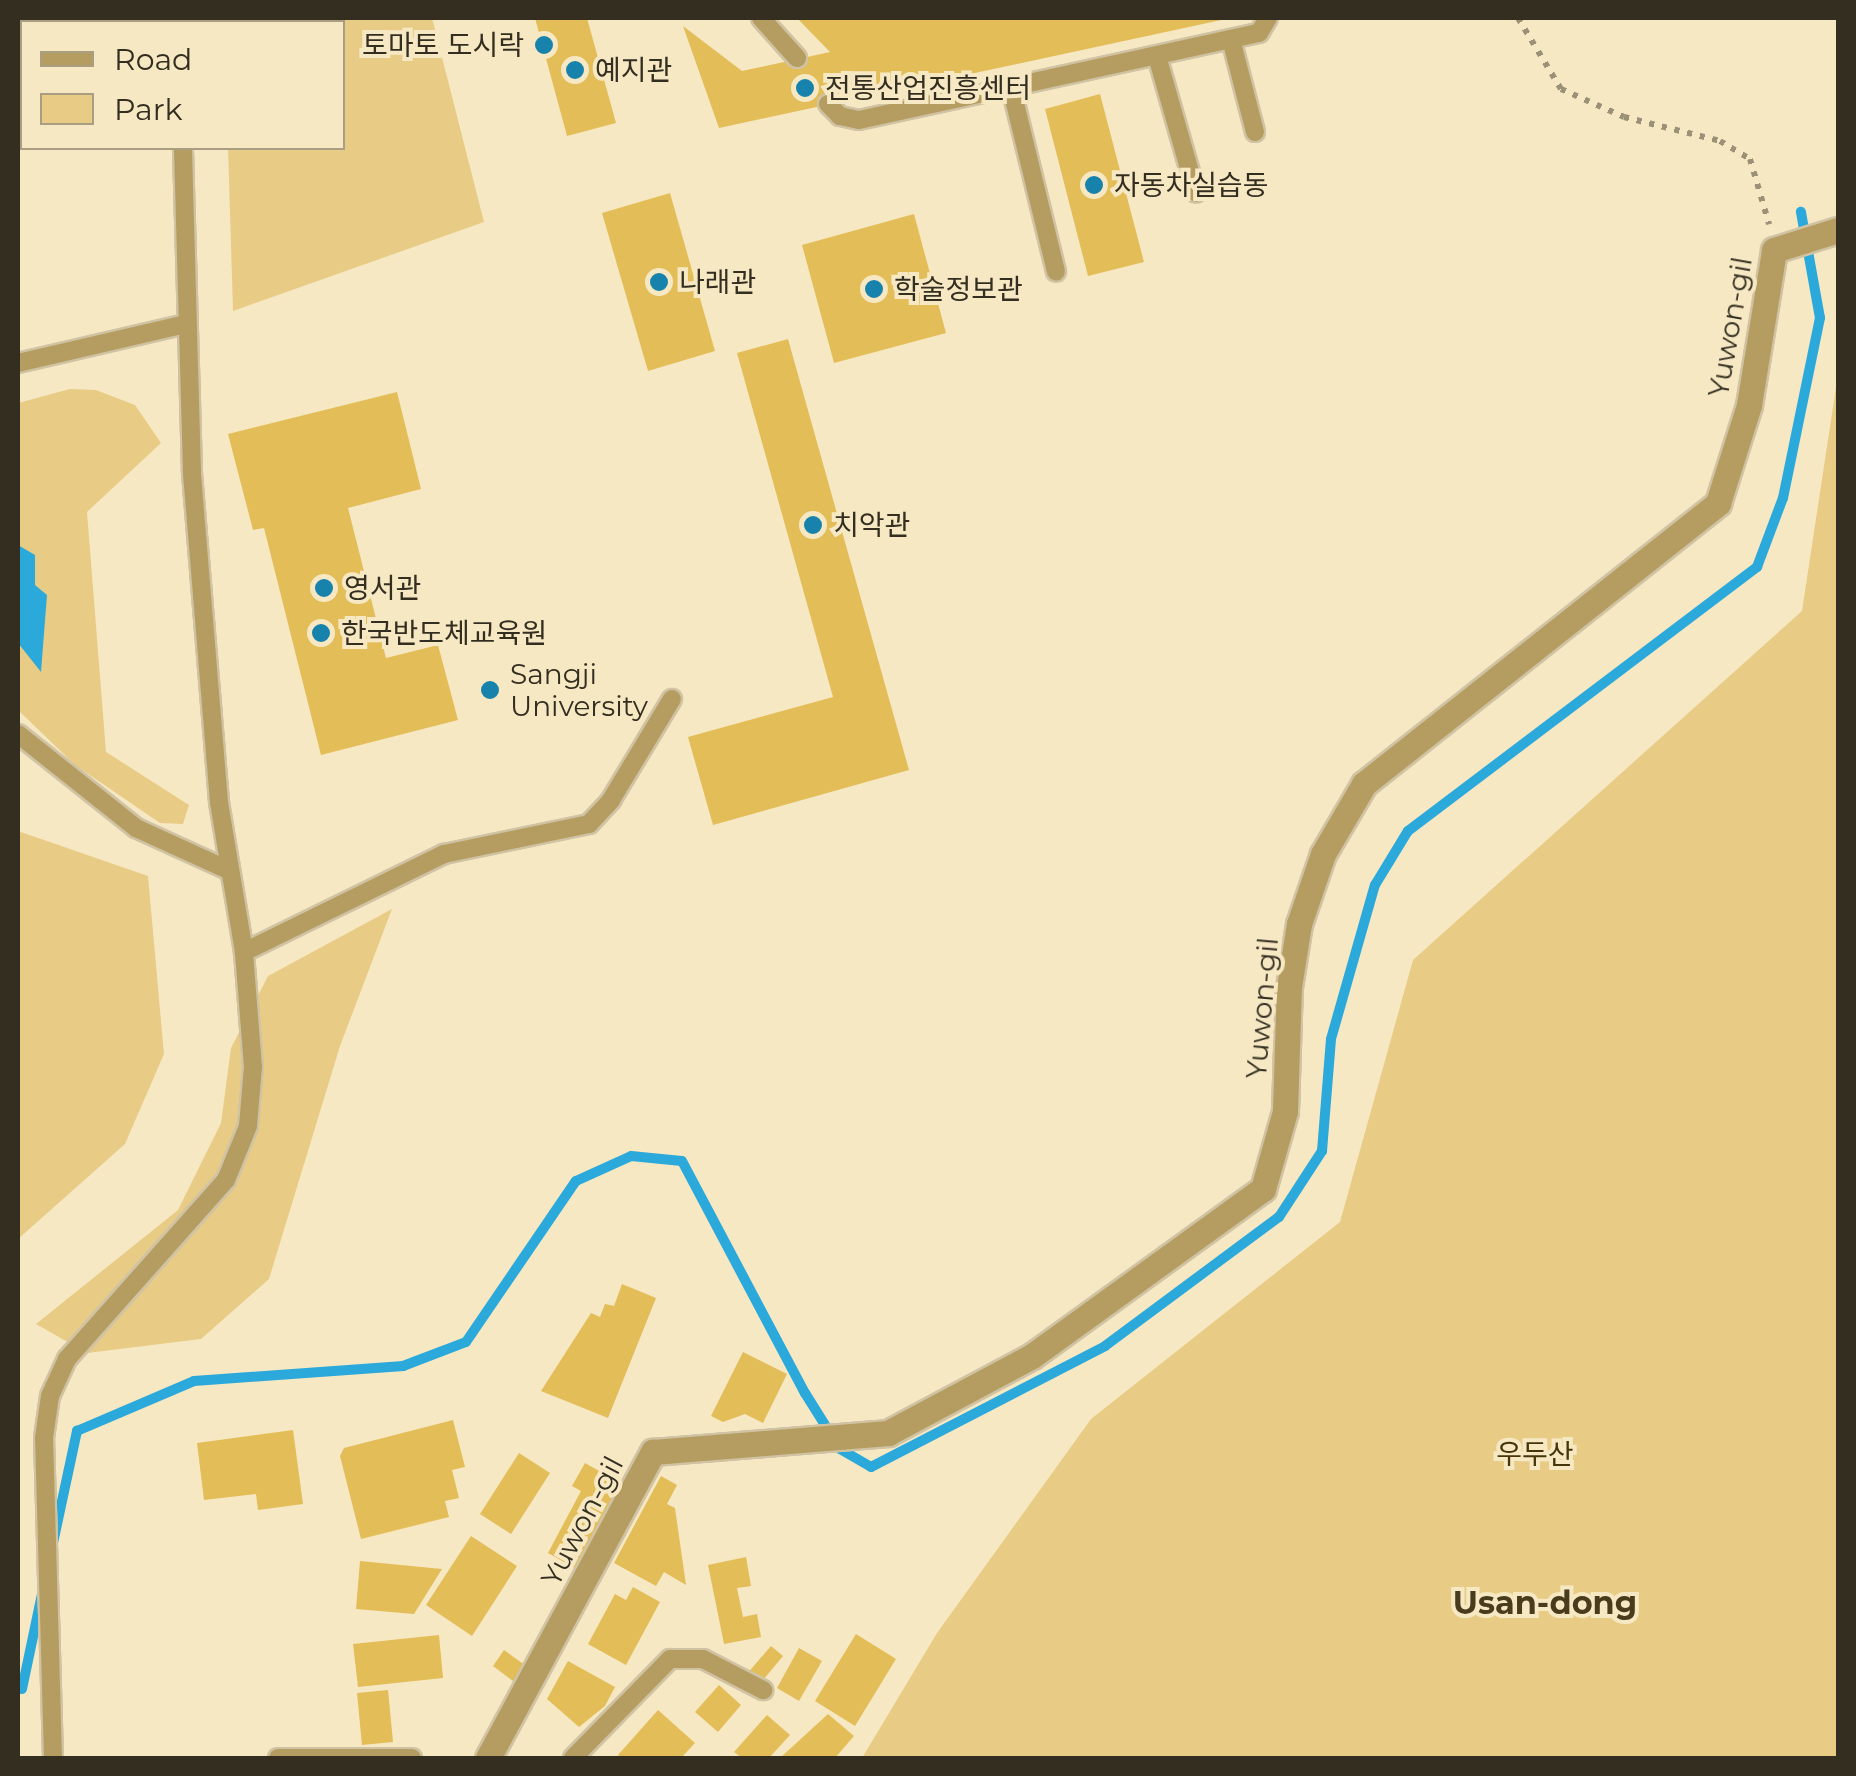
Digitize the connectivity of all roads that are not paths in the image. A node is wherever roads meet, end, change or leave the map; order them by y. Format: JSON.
{"nodes":[{"id":1,"x":761,"y":18,"type":"edge"},
{"id":2,"x":1268,"y":18,"type":"edge"},
{"id":3,"x":1231,"y":39,"type":"junction"},
{"id":4,"x":1157,"y":56,"type":"junction"},
{"id":5,"x":796,"y":58,"type":"dead end"},
{"id":6,"x":1011,"y":87,"type":"junction"},
{"id":7,"x":828,"y":104,"type":"dead end"},
{"id":8,"x":1256,"y":132,"type":"dead end"},
{"id":9,"x":183,"y":150,"type":"edge"},
{"id":10,"x":1196,"y":193,"type":"dead end"},
{"id":11,"x":1830,"y":232,"type":"edge"},
{"id":12,"x":1056,"y":272,"type":"dead end"},
{"id":13,"x":185,"y":324,"type":"junction"},
{"id":14,"x":18,"y":363,"type":"edge"},
{"id":15,"x":672,"y":699,"type":"dead end"},
{"id":16,"x":18,"y":734,"type":"edge"},
{"id":17,"x":228,"y":870,"type":"junction"},
{"id":18,"x":244,"y":952,"type":"junction"},
{"id":19,"x":763,"y":1690,"type":"dead end"},
{"id":20,"x":53,"y":1758,"type":"edge"},
{"id":21,"x":278,"y":1758,"type":"edge"},
{"id":22,"x":412,"y":1758,"type":"edge"},
{"id":23,"x":488,"y":1758,"type":"edge"},
{"id":24,"x":573,"y":1758,"type":"edge"}],
"edges":[{"from":1,"to":5,"type":"lane"},
{"from":2,"to":3,"type":"lane"},
{"from":3,"to":4,"type":"lane"},
{"from":3,"to":8,"type":"lane"},
{"from":4,"to":6,"type":"lane"},
{"from":4,"to":10,"type":"lane"},
{"from":6,"to":7,"type":"lane"},
{"from":6,"to":12,"type":"lane"},
{"from":9,"to":13,"type":"lane"},
{"from":11,"to":23,"type":"street","name":"Yuwon-gil"},
{"from":13,"to":14,"type":"lane"},
{"from":13,"to":17,"type":"lane"},
{"from":15,"to":18,"type":"lane"},
{"from":16,"to":17,"type":"lane"},
{"from":17,"to":18,"type":"lane"},
{"from":18,"to":20,"type":"lane"},
{"from":19,"to":24,"type":"lane"},
{"from":21,"to":22,"type":"lane"}]}
